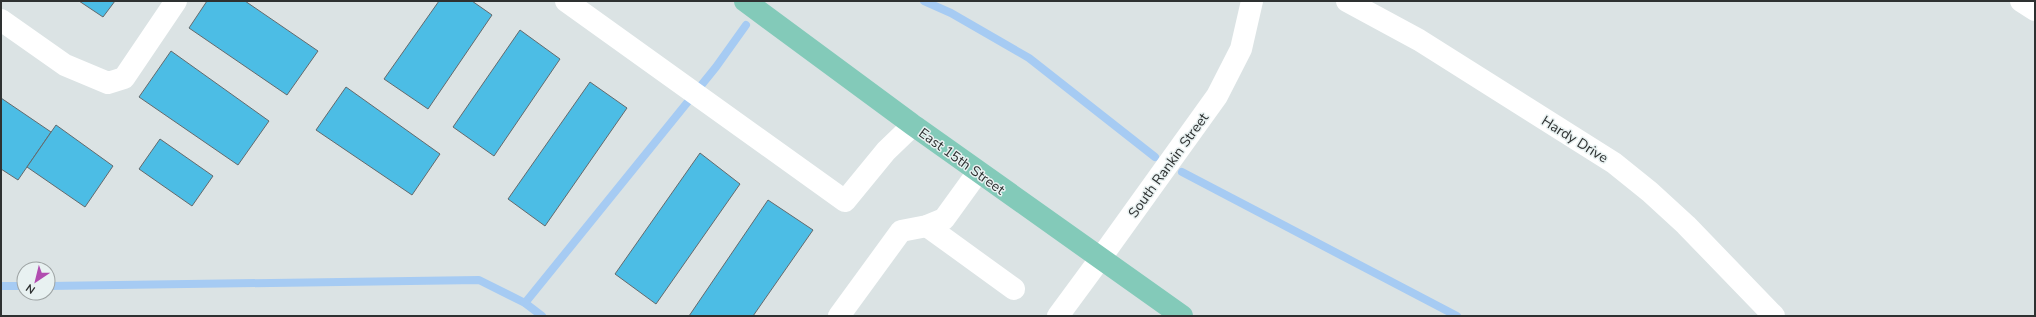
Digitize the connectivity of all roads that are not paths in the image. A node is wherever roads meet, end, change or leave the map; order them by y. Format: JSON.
{"nodes":[{"id":1,"x":176,"y":1,"type":"edge"},
{"id":2,"x":566,"y":1,"type":"edge"},
{"id":3,"x":745,"y":1,"type":"edge"},
{"id":4,"x":1252,"y":1,"type":"edge"},
{"id":5,"x":1347,"y":1,"type":"edge"},
{"id":6,"x":2021,"y":1,"type":"edge"},
{"id":7,"x":2035,"y":10,"type":"edge"},
{"id":8,"x":1,"y":20,"type":"edge"},
{"id":9,"x":913,"y":125,"type":"junction"},
{"id":10,"x":978,"y":172,"type":"junction"},
{"id":11,"x":927,"y":226,"type":"junction"},
{"id":12,"x":1100,"y":259,"type":"junction"},
{"id":13,"x":1014,"y":289,"type":"dead end"},
{"id":14,"x":839,"y":316,"type":"edge"},
{"id":15,"x":1058,"y":316,"type":"edge"},
{"id":16,"x":1182,"y":316,"type":"edge"},
{"id":17,"x":1774,"y":316,"type":"edge"}],
"edges":[{"from":1,"to":8,"type":"street"},
{"from":2,"to":9,"type":"street"},
{"from":3,"to":9,"type":"main road","name":"East 15th Street"},
{"from":4,"to":12,"type":"street","name":"South Rankin Street"},
{"from":5,"to":17,"type":"street","name":"Hardy Drive"},
{"from":6,"to":7,"type":"street"},
{"from":9,"to":10,"type":"main road","name":"East 15th Street"},
{"from":10,"to":11,"type":"street"},
{"from":10,"to":12,"type":"main road","name":"East 15th Street"},
{"from":11,"to":13,"type":"street"},
{"from":11,"to":14,"type":"street"},
{"from":12,"to":15,"type":"street","name":"South Rankin Street"},
{"from":12,"to":16,"type":"main road","name":"East 15th Street"}]}
